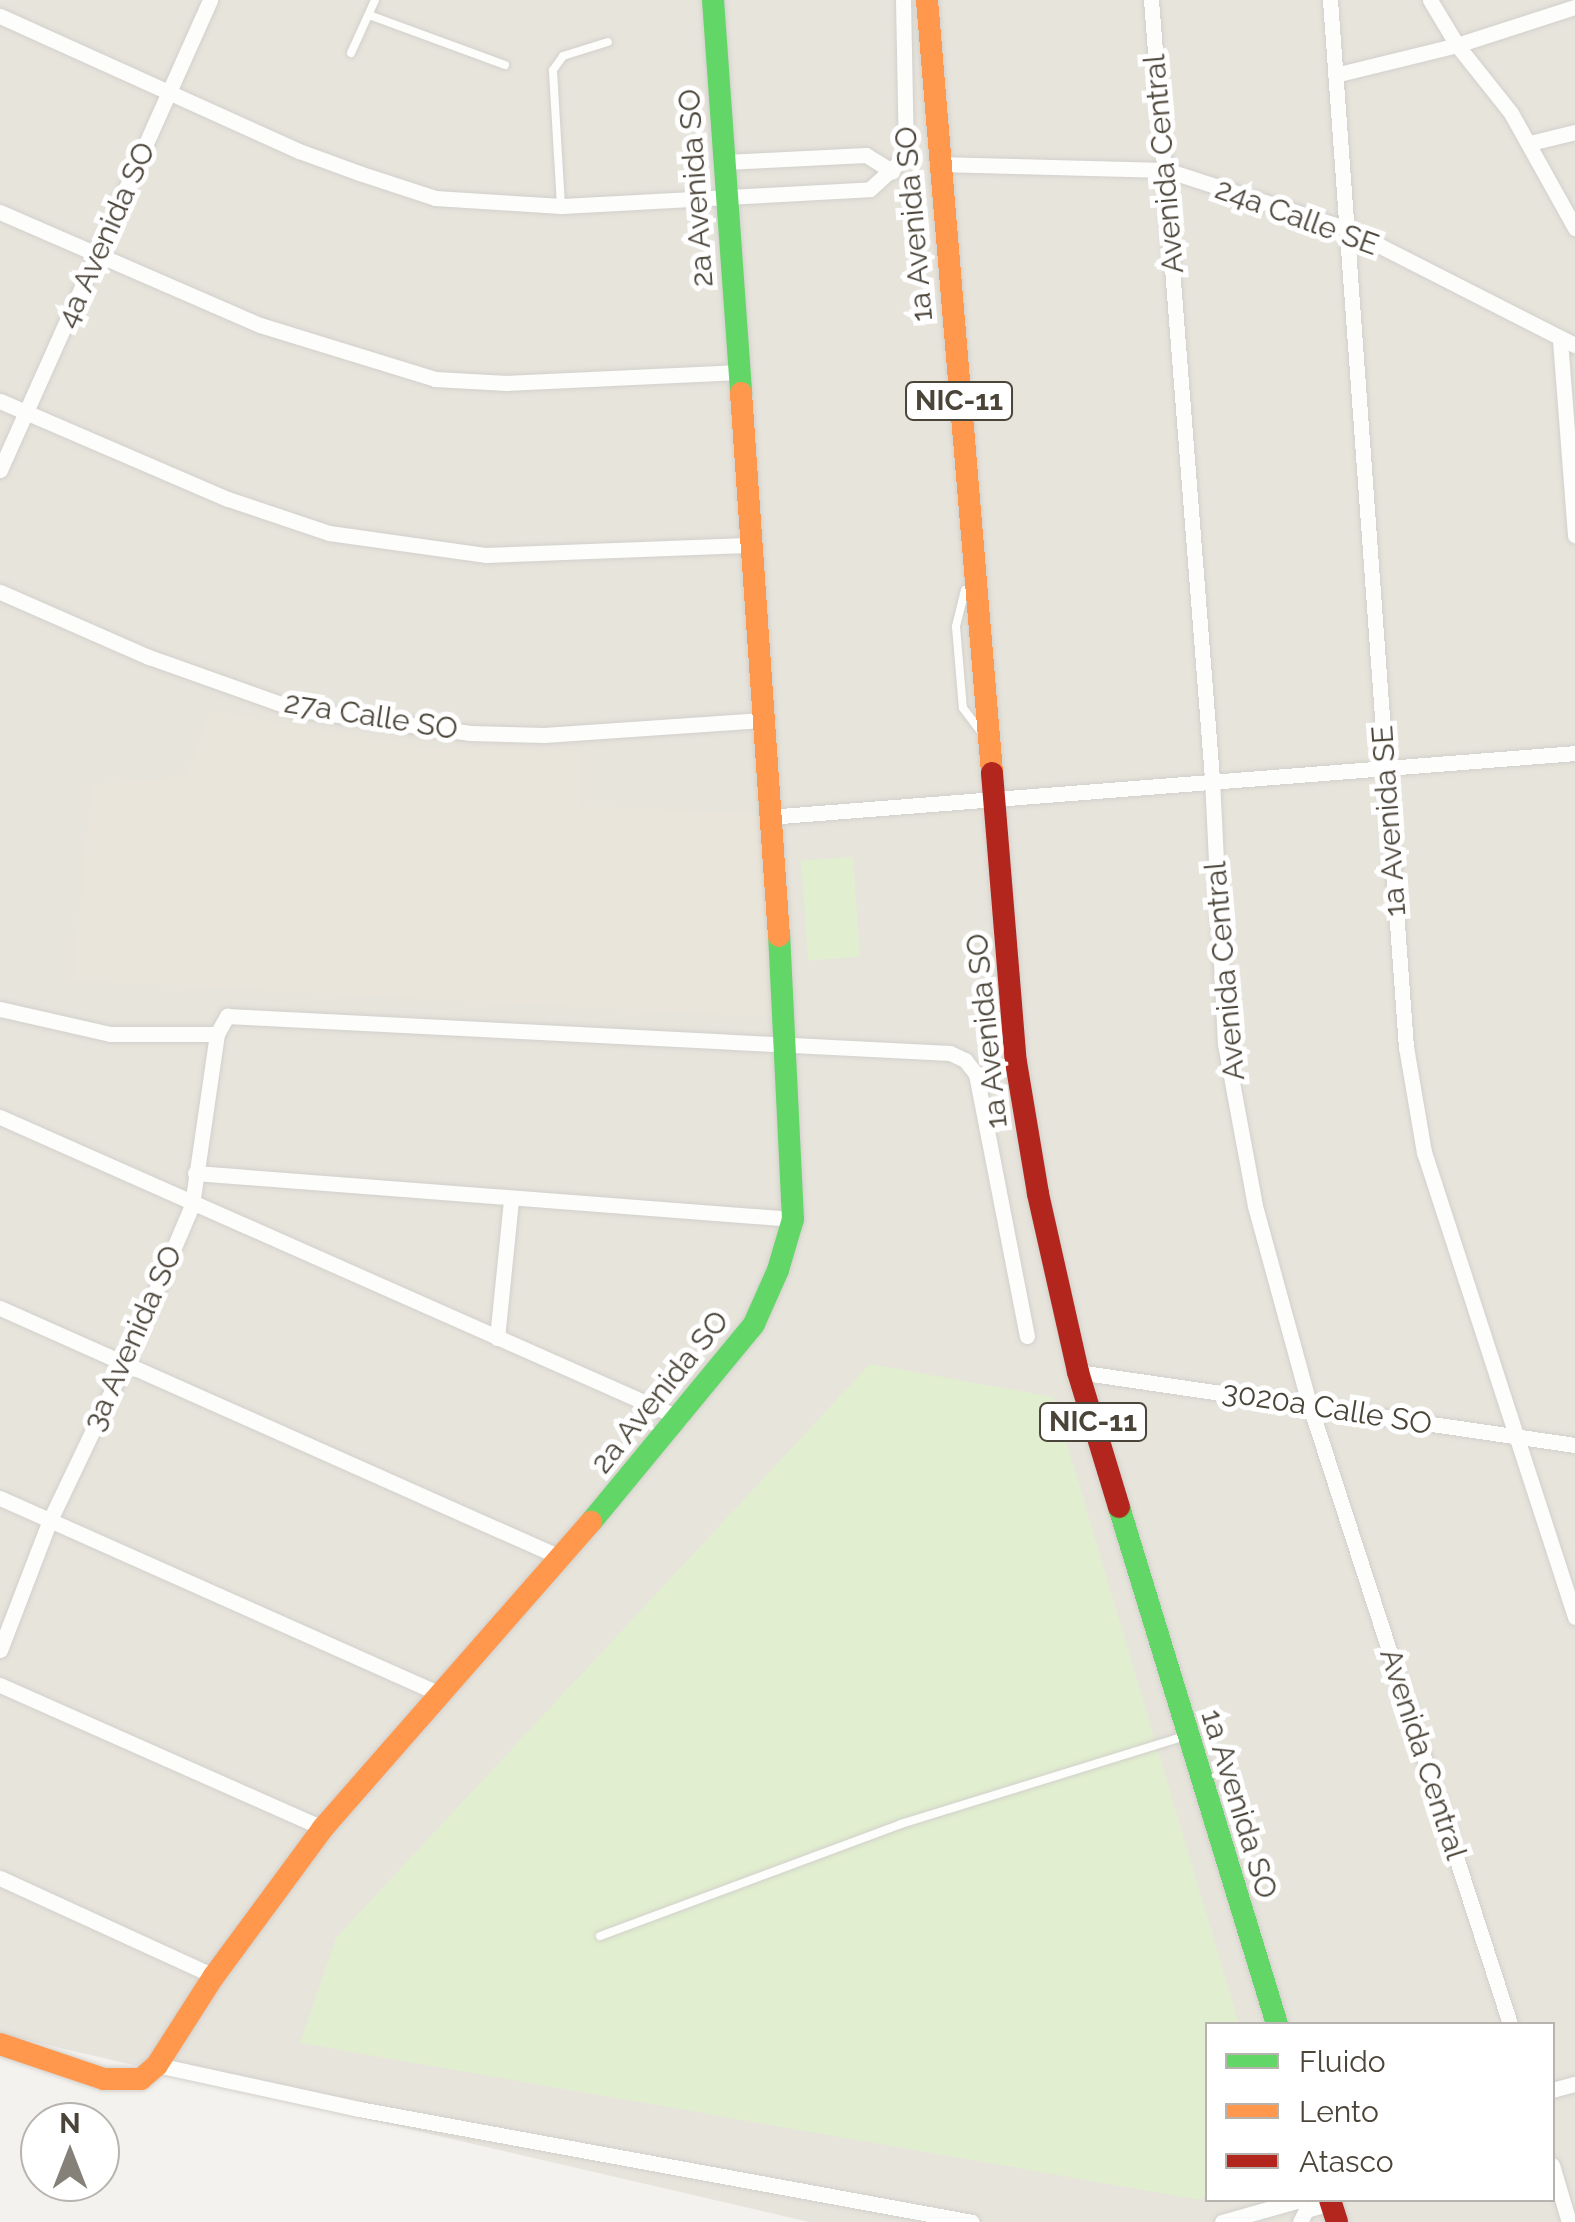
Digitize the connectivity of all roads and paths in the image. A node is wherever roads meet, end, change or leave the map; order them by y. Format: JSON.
{"nodes":[{"id":1,"x":210,"y":0,"type":"edge"},
{"id":2,"x":375,"y":0,"type":"edge"},
{"id":3,"x":712,"y":0,"type":"edge"},
{"id":4,"x":904,"y":0,"type":"edge"},
{"id":5,"x":927,"y":0,"type":"edge"},
{"id":6,"x":1151,"y":0,"type":"edge"},
{"id":7,"x":1330,"y":0,"type":"edge"},
{"id":8,"x":1430,"y":0,"type":"edge"},
{"id":9,"x":1575,"y":8,"type":"edge"},
{"id":10,"x":369,"y":15,"type":"junction"},
{"id":11,"x":0,"y":16,"type":"edge"},
{"id":12,"x":608,"y":42,"type":"dead end"},
{"id":13,"x":1458,"y":45,"type":"junction"},
{"id":14,"x":351,"y":53,"type":"dead end"},
{"id":15,"x":506,"y":65,"type":"dead end"},
{"id":16,"x":1335,"y":76,"type":"junction"},
{"id":17,"x":172,"y":91,"type":"junction"},
{"id":18,"x":1575,"y":132,"type":"edge"},
{"id":19,"x":1530,"y":143,"type":"junction"},
{"id":20,"x":726,"y":162,"type":"junction"},
{"id":21,"x":938,"y":164,"type":"junction"},
{"id":22,"x":892,"y":170,"type":"junction"},
{"id":23,"x":1166,"y":170,"type":"junction"},
{"id":24,"x":728,"y":196,"type":"junction"},
{"id":25,"x":560,"y":206,"type":"junction"},
{"id":26,"x":0,"y":212,"type":"edge"},
{"id":27,"x":1345,"y":228,"type":"junction"},
{"id":28,"x":1575,"y":228,"type":"edge"},
{"id":29,"x":98,"y":256,"type":"junction"},
{"id":30,"x":1568,"y":342,"type":"edge"},
{"id":31,"x":738,"y":372,"type":"junction"},
{"id":32,"x":0,"y":401,"type":"edge"},
{"id":33,"x":26,"y":412,"type":"junction"},
{"id":34,"x":0,"y":470,"type":"edge"},
{"id":35,"x":1575,"y":536,"type":"edge"},
{"id":36,"x":752,"y":544,"type":"junction"},
{"id":37,"x":0,"y":592,"type":"edge"},
{"id":38,"x":762,"y":720,"type":"junction"},
{"id":39,"x":1575,"y":753,"type":"edge"},
{"id":40,"x":1385,"y":765,"type":"junction"},
{"id":41,"x":1212,"y":779,"type":"junction"},
{"id":42,"x":996,"y":801,"type":"junction"},
{"id":43,"x":768,"y":817,"type":"junction"},
{"id":44,"x":0,"y":1010,"type":"edge"},
{"id":45,"x":217,"y":1034,"type":"junction"},
{"id":46,"x":787,"y":1047,"type":"junction"},
{"id":47,"x":0,"y":1116,"type":"edge"},
{"id":48,"x":195,"y":1173,"type":"junction"},
{"id":49,"x":511,"y":1199,"type":"junction"},
{"id":50,"x":192,"y":1204,"type":"junction"},
{"id":51,"x":793,"y":1219,"type":"junction"},
{"id":52,"x":0,"y":1308,"type":"edge"},
{"id":53,"x":1026,"y":1336,"type":"dead end"},
{"id":54,"x":497,"y":1338,"type":"junction"},
{"id":55,"x":125,"y":1363,"type":"junction"},
{"id":56,"x":1078,"y":1372,"type":"junction"},
{"id":57,"x":1309,"y":1403,"type":"junction"},
{"id":58,"x":680,"y":1418,"type":"junction"},
{"id":59,"x":1515,"y":1438,"type":"junction"},
{"id":60,"x":1575,"y":1446,"type":"edge"},
{"id":61,"x":0,"y":1498,"type":"edge"},
{"id":62,"x":50,"y":1520,"type":"junction"},
{"id":63,"x":562,"y":1558,"type":"junction"},
{"id":64,"x":1575,"y":1617,"type":"edge"},
{"id":65,"x":0,"y":1650,"type":"edge"},
{"id":66,"x":0,"y":1685,"type":"edge"},
{"id":67,"x":440,"y":1694,"type":"junction"},
{"id":68,"x":1186,"y":1736,"type":"junction"},
{"id":69,"x":323,"y":1828,"type":"junction"},
{"id":70,"x":0,"y":1878,"type":"edge"},
{"id":71,"x":600,"y":1936,"type":"dead end"},
{"id":72,"x":214,"y":1976,"type":"junction"},
{"id":73,"x":1276,"y":2022,"type":"edge"},
{"id":74,"x":1509,"y":2022,"type":"edge"},
{"id":75,"x":0,"y":2044,"type":"edge"},
{"id":76,"x":158,"y":2064,"type":"junction"},
{"id":77,"x":1555,"y":2176,"type":"edge"},
{"id":78,"x":1293,"y":2202,"type":"edge"},
{"id":79,"x":1332,"y":2208,"type":"edge"},
{"id":80,"x":972,"y":2222,"type":"edge"},
{"id":81,"x":1222,"y":2222,"type":"edge"},
{"id":82,"x":1300,"y":2222,"type":"edge"},
{"id":83,"x":1568,"y":2222,"type":"edge"}],
"edges":[{"from":1,"to":17,"type":"street","name":"4a Avenida SO"},
{"from":2,"to":10,"type":"lane"},
{"from":3,"to":20,"type":"main road","name":"2a Avenida SO"},
{"from":4,"to":22,"type":"street"},
{"from":5,"to":21,"type":"main road","name":"1a Avenida SO","number":"NIC-11"},
{"from":6,"to":23,"type":"street","name":"Avenida Central"},
{"from":7,"to":16,"type":"street","name":"1a Avenida SE"},
{"from":8,"to":13,"type":"street"},
{"from":9,"to":13,"type":"street"},
{"from":10,"to":14,"type":"lane"},
{"from":10,"to":15,"type":"lane"},
{"from":11,"to":17,"type":"street"},
{"from":12,"to":25,"type":"lane"},
{"from":13,"to":16,"type":"street"},
{"from":13,"to":19,"type":"street"},
{"from":16,"to":27,"type":"street","name":"1a Avenida SE"},
{"from":17,"to":25,"type":"street"},
{"from":17,"to":29,"type":"street","name":"4a Avenida SO"},
{"from":18,"to":19,"type":"street"},
{"from":19,"to":28,"type":"street"},
{"from":20,"to":22,"type":"street"},
{"from":20,"to":24,"type":"main road","name":"2a Avenida SO"},
{"from":21,"to":23,"type":"street","name":"24a Calle SE"},
{"from":21,"to":42,"type":"main road","name":"1a Avenida SO","number":"NIC-11"},
{"from":22,"to":24,"type":"street"},
{"from":23,"to":27,"type":"street","name":"24a Calle SE"},
{"from":23,"to":41,"type":"street","name":"Avenida Central"},
{"from":24,"to":25,"type":"street"},
{"from":24,"to":31,"type":"main road","name":"2a Avenida SO"},
{"from":26,"to":29,"type":"street"},
{"from":27,"to":30,"type":"street","name":"24a Calle SE"},
{"from":27,"to":40,"type":"street","name":"1a Avenida SE"},
{"from":29,"to":31,"type":"street"},
{"from":29,"to":33,"type":"street","name":"4a Avenida SO"},
{"from":30,"to":35,"type":"street"},
{"from":31,"to":36,"type":"main road","name":"2a Avenida SO"},
{"from":32,"to":33,"type":"street"},
{"from":33,"to":34,"type":"street","name":"4a Avenida SO"},
{"from":33,"to":36,"type":"street"},
{"from":36,"to":38,"type":"main road","name":"2a Avenida SO"},
{"from":37,"to":38,"type":"street","name":"27a Calle SO"},
{"from":38,"to":43,"type":"main road","name":"2a Avenida SO"},
{"from":39,"to":40,"type":"street"},
{"from":40,"to":41,"type":"street"},
{"from":40,"to":59,"type":"street","name":"1a Avenida SE"},
{"from":41,"to":42,"type":"street"},
{"from":41,"to":57,"type":"street","name":"Avenida Central"},
{"from":42,"to":43,"type":"street"},
{"from":42,"to":56,"type":"main road","name":"1a Avenida SO","number":"NIC-11"},
{"from":43,"to":46,"type":"main road","name":"2a Avenida SO"},
{"from":44,"to":45,"type":"street"},
{"from":45,"to":46,"type":"street","name":"3a Avenida SO"},
{"from":45,"to":48,"type":"street","name":"3a Avenida SO"},
{"from":46,"to":51,"type":"main road","name":"2a Avenida SO"},
{"from":46,"to":53,"type":"street"},
{"from":47,"to":50,"type":"street"},
{"from":48,"to":49,"type":"street"},
{"from":48,"to":50,"type":"street","name":"3a Avenida SO"},
{"from":49,"to":51,"type":"street"},
{"from":49,"to":54,"type":"street"},
{"from":50,"to":54,"type":"street"},
{"from":50,"to":55,"type":"street","name":"3a Avenida SO"},
{"from":51,"to":58,"type":"main road","name":"2a Avenida SO"},
{"from":52,"to":55,"type":"street"},
{"from":54,"to":58,"type":"street"},
{"from":55,"to":62,"type":"street","name":"3a Avenida SO"},
{"from":55,"to":63,"type":"street"},
{"from":56,"to":57,"type":"street","name":"3020a Calle SO"},
{"from":56,"to":68,"type":"main road","name":"1a Avenida SO","number":"NIC-11"},
{"from":57,"to":59,"type":"street","name":"3020a Calle SO"},
{"from":57,"to":74,"type":"street","name":"Avenida Central"},
{"from":58,"to":63,"type":"main road","name":"2a Avenida SO"},
{"from":59,"to":60,"type":"street","name":"3020a Calle SO"},
{"from":59,"to":64,"type":"street","name":"1a Avenida SE"},
{"from":61,"to":62,"type":"street"},
{"from":62,"to":65,"type":"street","name":"3a Avenida SO"},
{"from":62,"to":67,"type":"street"},
{"from":63,"to":67,"type":"main road","name":"2a Avenida SO"},
{"from":66,"to":69,"type":"street"},
{"from":67,"to":69,"type":"main road","name":"2a Avenida SO"},
{"from":68,"to":71,"type":"lane"},
{"from":68,"to":73,"type":"main road","name":"1a Avenida SO","number":"NIC-11"},
{"from":69,"to":72,"type":"main road","name":"2a Avenida SO"},
{"from":70,"to":72,"type":"street"},
{"from":72,"to":76,"type":"main road","name":"2a Avenida SO"},
{"from":75,"to":76,"type":"main road"},
{"from":76,"to":80,"type":"street"},
{"from":77,"to":83,"type":"street"},
{"from":78,"to":81,"type":"street"},
{"from":79,"to":82,"type":"street"}]}
